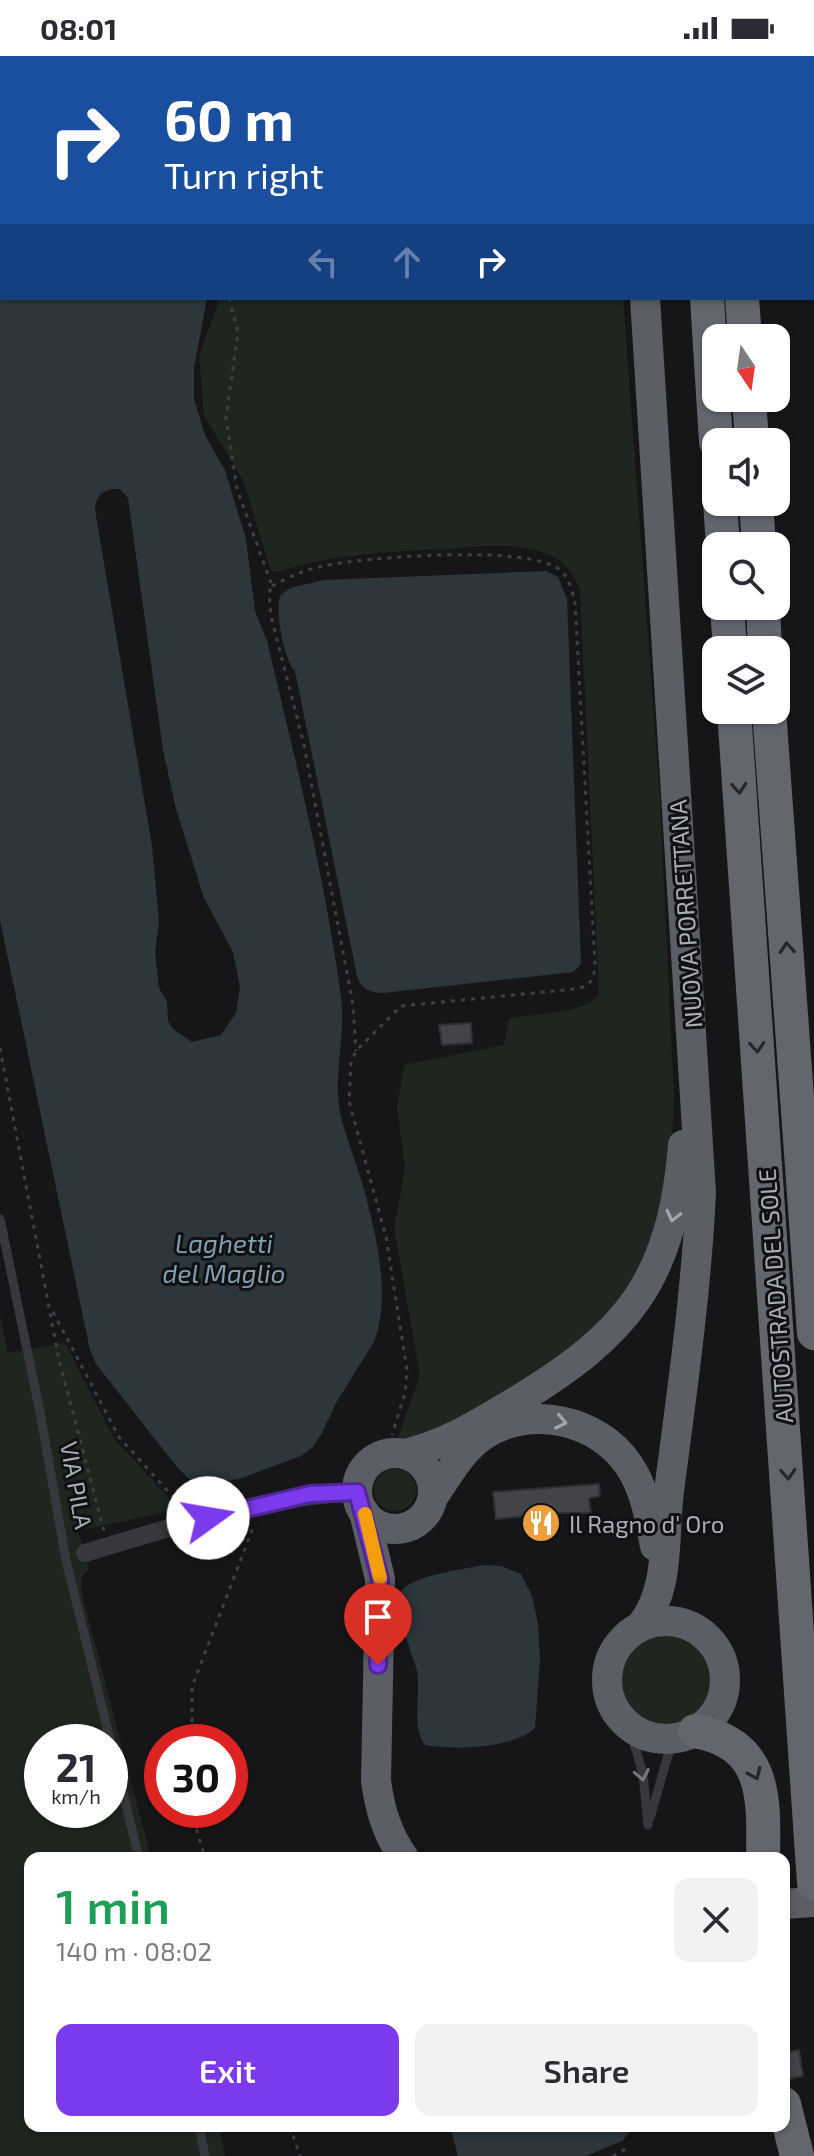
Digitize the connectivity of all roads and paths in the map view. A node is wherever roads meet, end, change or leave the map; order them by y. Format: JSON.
{"nodes":[{"id":1,"x":230,"y":300,"type":"edge"},
{"id":2,"x":645,"y":300,"type":"edge"},
{"id":3,"x":707,"y":300,"type":"edge"},
{"id":4,"x":742,"y":300,"type":"edge"},
{"id":5,"x":744,"y":324,"type":"edge"},
{"id":6,"x":715,"y":428,"type":"edge"},
{"id":7,"x":272,"y":586,"type":"junction"},
{"id":8,"x":735,"y":724,"type":"edge"},
{"id":9,"x":770,"y":724,"type":"edge"},
{"id":10,"x":693,"y":1028,"type":"junction"},
{"id":11,"x":0,"y":1048,"type":"edge"},
{"id":12,"x":356,"y":1051,"type":"junction"},
{"id":13,"x":0,"y":1219,"type":"edge"},
{"id":14,"x":51,"y":1308,"type":"junction"},
{"id":15,"x":814,"y":1333,"type":"edge"},
{"id":16,"x":45,"y":1443,"type":"junction"},
{"id":17,"x":396,"y":1454,"type":"junction"},
{"id":18,"x":86,"y":1458,"type":"junction"},
{"id":19,"x":433,"y":1497,"type":"junction"},
{"id":20,"x":361,"y":1502,"type":"junction"},
{"id":21,"x":186,"y":1511,"type":"dead end"},
{"id":22,"x":253,"y":1526,"type":"dead end"},
{"id":23,"x":407,"y":1527,"type":"junction"},
{"id":24,"x":667,"y":1529,"type":"junction"},
{"id":25,"x":108,"y":1546,"type":"junction"},
{"id":26,"x":85,"y":1553,"type":"joint"},
{"id":27,"x":66,"y":1560,"type":"junction"},
{"id":28,"x":380,"y":1579,"type":"junction"},
{"id":29,"x":660,"y":1590,"type":"junction"},
{"id":30,"x":641,"y":1626,"type":"junction"},
{"id":31,"x":696,"y":1628,"type":"junction"},
{"id":32,"x":192,"y":1724,"type":"edge"},
{"id":33,"x":629,"y":1726,"type":"junction"},
{"id":34,"x":687,"y":1734,"type":"junction"},
{"id":35,"x":196,"y":1828,"type":"edge"},
{"id":36,"x":138,"y":1852,"type":"edge"},
{"id":37,"x":203,"y":1852,"type":"edge"},
{"id":38,"x":400,"y":1852,"type":"edge"},
{"id":39,"x":763,"y":1852,"type":"edge"},
{"id":40,"x":814,"y":1883,"type":"edge"},
{"id":41,"x":814,"y":1902,"type":"edge"},
{"id":42,"x":790,"y":1904,"type":"edge"},
{"id":43,"x":790,"y":2128,"type":"edge"},
{"id":44,"x":200,"y":2132,"type":"edge"},
{"id":45,"x":292,"y":2132,"type":"edge"},
{"id":46,"x":629,"y":2147,"type":"dead end"},
{"id":47,"x":205,"y":2156,"type":"edge"},
{"id":48,"x":300,"y":2156,"type":"edge"},
{"id":49,"x":613,"y":2156,"type":"edge"},
{"id":50,"x":797,"y":2156,"type":"edge"}],
"edges":[{"from":1,"to":7,"type":"path"},
{"from":2,"to":10,"type":"highway","name":"NUOVA PORRETTANA"},
{"from":3,"to":6,"type":"highway"},
{"from":4,"to":5,"type":"highway"},
{"from":7,"to":12,"type":"path"},
{"from":7,"to":12,"type":"path"},
{"from":8,"to":40,"type":"highway","name":"AUTOSTRADA DEL SOLE","one_way":true},
{"from":15,"to":9,"type":"highway","name":"AUTOSTRADA DEL SOLE","one_way":true},
{"from":10,"to":17,"type":"highway","one_way":true},
{"from":10,"to":24,"type":"highway","name":"NUOVA PORRETTANA"},
{"from":11,"to":14,"type":"path"},
{"from":12,"to":17,"type":"path"},
{"from":13,"to":16,"type":"lane","name":"VIA PILA"},
{"from":14,"to":18,"type":"path"},
{"from":14,"to":21,"type":"path"},
{"from":16,"to":18,"type":"path"},
{"from":16,"to":27,"type":"lane","name":"VIA PILA"},
{"from":17,"to":19,"type":"highway"},
{"from":17,"to":20,"type":"highway"},
{"from":18,"to":25,"type":"path"},
{"from":19,"to":23,"type":"highway"},
{"from":19,"to":29,"type":"highway","one_way":true},
{"from":20,"to":23,"type":"highway"},
{"from":20,"to":25,"type":"street","name":"VIA PILA"},
{"from":20,"to":28,"type":"highway"},
{"from":22,"to":32,"type":"path"},
{"from":23,"to":28,"type":"highway"},
{"from":24,"to":29,"type":"highway"},
{"from":24,"to":31,"type":"highway"},
{"from":25,"to":26,"type":"street","name":"VIA PILA"},
{"from":26,"to":27,"type":"lane","name":"VIA PILA"},
{"from":27,"to":36,"type":"lane"},
{"from":28,"to":38,"type":"highway"},
{"from":29,"to":30,"type":"highway"},
{"from":30,"to":31,"type":"highway"},
{"from":30,"to":33,"type":"highway"},
{"from":31,"to":34,"type":"highway"},
{"from":33,"to":34,"type":"highway"},
{"from":33,"to":34,"type":"lane","one_way":true},
{"from":34,"to":39,"type":"highway","one_way":true},
{"from":35,"to":37,"type":"path"},
{"from":41,"to":42,"type":"highway"},
{"from":43,"to":50,"type":"highway"},
{"from":44,"to":47,"type":"lane"},
{"from":45,"to":48,"type":"path"},
{"from":46,"to":49,"type":"path"}]}
